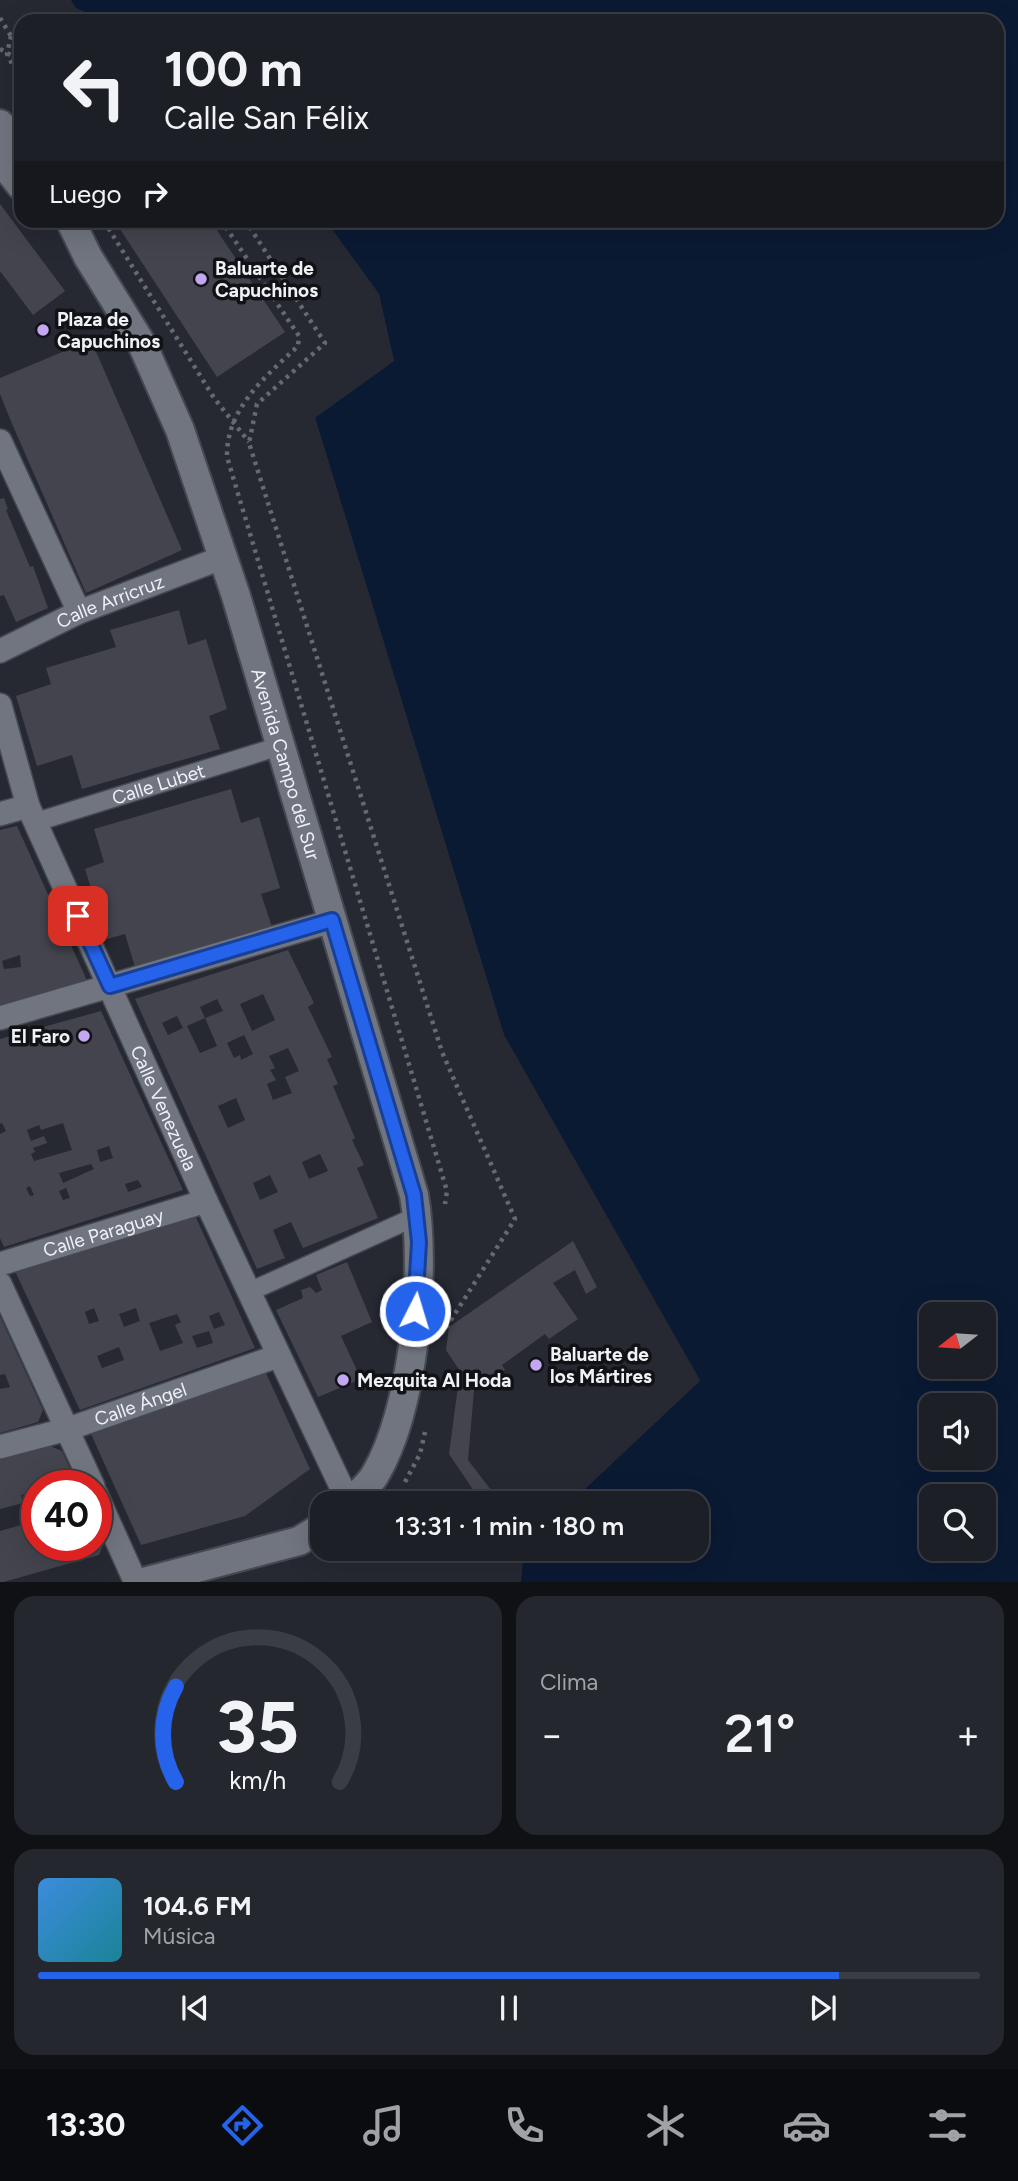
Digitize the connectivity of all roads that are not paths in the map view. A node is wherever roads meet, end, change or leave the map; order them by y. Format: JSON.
{"nodes":[{"id":1,"x":0,"y":124,"type":"edge"},
{"id":2,"x":14,"y":143,"type":"edge"},
{"id":3,"x":0,"y":159,"type":"edge"},
{"id":4,"x":14,"y":177,"type":"edge"},
{"id":5,"x":57,"y":228,"type":"edge"},
{"id":6,"x":74,"y":228,"type":"edge"},
{"id":7,"x":88,"y":257,"type":"junction"},
{"id":8,"x":0,"y":441,"type":"edge"},
{"id":9,"x":224,"y":557,"type":"junction"},
{"id":10,"x":79,"y":612,"type":"junction"},
{"id":11,"x":0,"y":651,"type":"edge"},
{"id":12,"x":0,"y":705,"type":"edge"},
{"id":13,"x":280,"y":746,"type":"junction"},
{"id":14,"x":0,"y":814,"type":"edge"},
{"id":15,"x":32,"y":814,"type":"junction"},
{"id":16,"x":332,"y":920,"type":"junction"},
{"id":17,"x":110,"y":986,"type":"junction"},
{"id":18,"x":0,"y":1018,"type":"edge"},
{"id":19,"x":206,"y":1201,"type":"junction"},
{"id":20,"x":417,"y":1216,"type":"junction"},
{"id":21,"x":0,"y":1264,"type":"edge"},
{"id":22,"x":0,"y":1284,"type":"edge"},
{"id":23,"x":249,"y":1292,"type":"junction"},
{"id":24,"x":278,"y":1356,"type":"junction"},
{"id":25,"x":68,"y":1429,"type":"junction"},
{"id":26,"x":0,"y":1447,"type":"edge"},
{"id":27,"x":86,"y":1470,"type":"edge"},
{"id":28,"x":344,"y":1491,"type":"edge"},
{"id":29,"x":362,"y":1491,"type":"edge"},
{"id":30,"x":112,"y":1528,"type":"edge"},
{"id":31,"x":310,"y":1534,"type":"edge"},
{"id":32,"x":138,"y":1582,"type":"edge"},
{"id":33,"x":142,"y":1582,"type":"edge"}],
"edges":[{"from":1,"to":2,"type":"street"},
{"from":3,"to":4,"type":"street"},
{"from":5,"to":7,"type":"street","name":"Avenida Campo del Sur"},
{"from":6,"to":7,"type":"street","name":"Avenida Campo del Sur"},
{"from":7,"to":9,"type":"street","name":"Avenida Campo del Sur"},
{"from":8,"to":10,"type":"street"},
{"from":9,"to":10,"type":"street","name":"Calle Arricruz"},
{"from":9,"to":13,"type":"street","name":"Avenida Campo del Sur"},
{"from":10,"to":11,"type":"street","name":"Calle Arricruz"},
{"from":12,"to":15,"type":"street","name":"Calle Venezuela"},
{"from":13,"to":15,"type":"street","name":"Calle Lubet"},
{"from":13,"to":16,"type":"street","name":"Avenida Campo del Sur"},
{"from":14,"to":15,"type":"street","name":"Calle Lubet"},
{"from":15,"to":17,"type":"street","name":"Calle Venezuela"},
{"from":16,"to":17,"type":"street"},
{"from":16,"to":20,"type":"street","name":"Avenida Campo del Sur"},
{"from":17,"to":18,"type":"street"},
{"from":17,"to":19,"type":"street","name":"Calle Venezuela"},
{"from":19,"to":21,"type":"street","name":"Calle Paraguay"},
{"from":19,"to":23,"type":"street","name":"Calle Venezuela"},
{"from":20,"to":23,"type":"street"},
{"from":20,"to":29,"type":"street","name":"Avenida Campo del Sur"},
{"from":22,"to":25,"type":"street"},
{"from":23,"to":24,"type":"street","name":"Calle Venezuela"},
{"from":24,"to":25,"type":"street","name":"Calle Ángel"},
{"from":24,"to":28,"type":"street","name":"Calle Venezuela"},
{"from":25,"to":26,"type":"street","name":"Calle Ángel"},
{"from":25,"to":27,"type":"street"},
{"from":30,"to":32,"type":"street"},
{"from":31,"to":33,"type":"street"}]}
